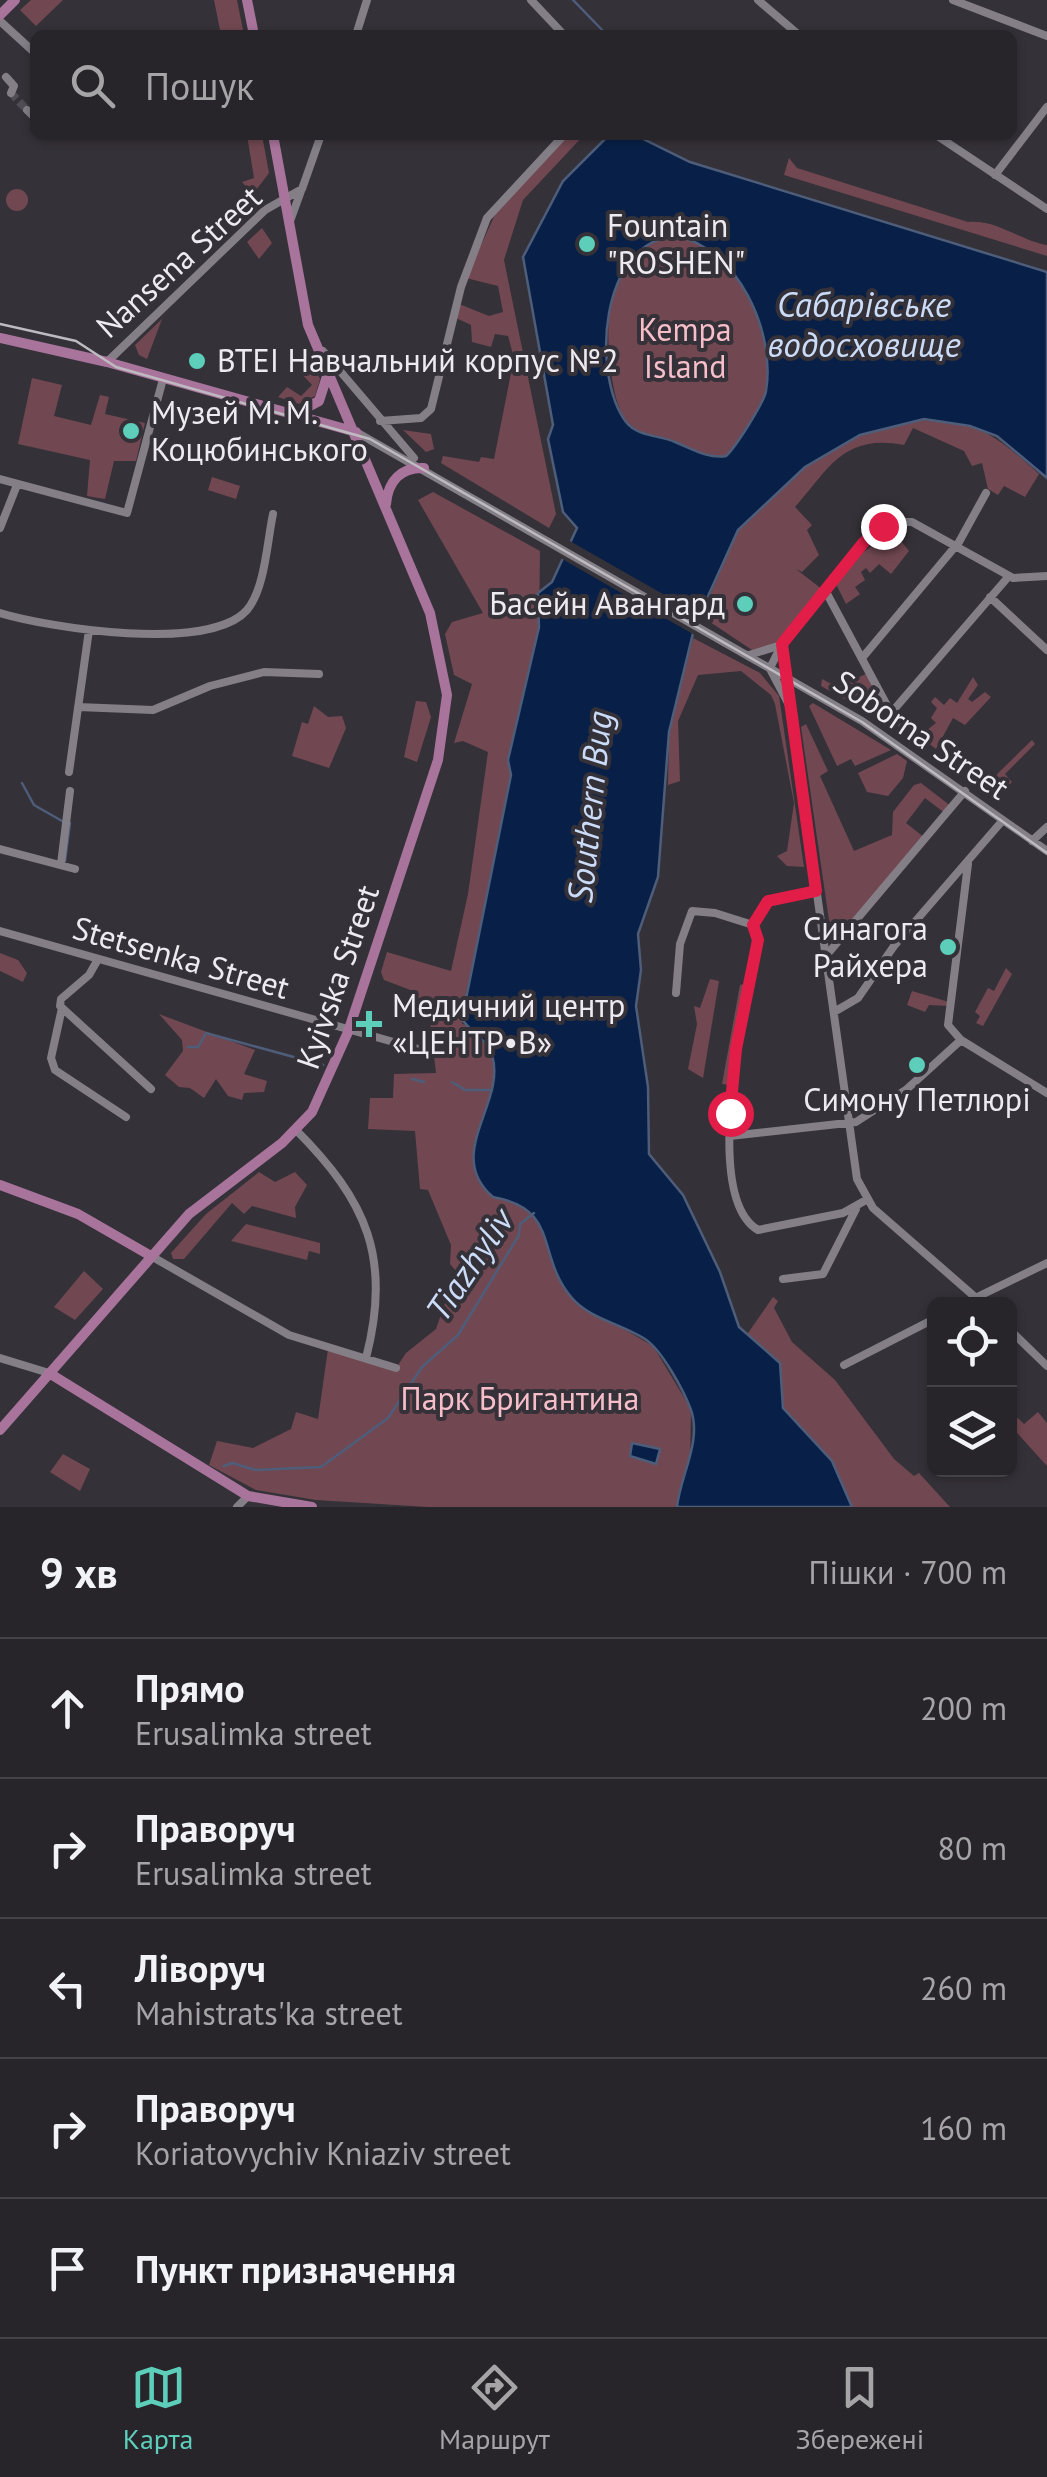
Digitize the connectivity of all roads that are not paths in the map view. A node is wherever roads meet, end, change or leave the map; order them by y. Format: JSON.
{"nodes":[{"id":1,"x":16,"y":0,"type":"edge"},
{"id":2,"x":247,"y":0,"type":"edge"},
{"id":3,"x":368,"y":0,"type":"edge"},
{"id":4,"x":953,"y":0,"type":"edge"},
{"id":5,"x":532,"y":1,"type":"edge"},
{"id":6,"x":762,"y":2,"type":"edge"},
{"id":7,"x":0,"y":18,"type":"edge"},
{"id":8,"x":253,"y":30,"type":"edge"},
{"id":9,"x":358,"y":30,"type":"edge"},
{"id":10,"x":559,"y":30,"type":"edge"},
{"id":11,"x":793,"y":30,"type":"edge"},
{"id":12,"x":1047,"y":36,"type":"edge"},
{"id":13,"x":30,"y":49,"type":"edge"},
{"id":14,"x":6,"y":78,"type":"dead end"},
{"id":15,"x":11,"y":93,"type":"tunnel mouth"},
{"id":16,"x":1047,"y":106,"type":"edge"},
{"id":17,"x":274,"y":140,"type":"edge"},
{"id":18,"x":319,"y":140,"type":"edge"},
{"id":19,"x":559,"y":140,"type":"edge"},
{"id":20,"x":943,"y":140,"type":"edge"},
{"id":21,"x":995,"y":175,"type":"junction"},
{"id":22,"x":305,"y":178,"type":"junction"},
{"id":23,"x":281,"y":179,"type":"junction"},
{"id":24,"x":302,"y":188,"type":"junction"},
{"id":25,"x":285,"y":200,"type":"junction"},
{"id":26,"x":1047,"y":209,"type":"edge"},
{"id":27,"x":288,"y":224,"type":"junction"},
{"id":28,"x":0,"y":338,"type":"edge"},
{"id":29,"x":316,"y":343,"type":"junction"},
{"id":30,"x":106,"y":362,"type":"junction"},
{"id":31,"x":329,"y":369,"type":"junction"},
{"id":32,"x":164,"y":380,"type":"junction"},
{"id":33,"x":293,"y":415,"type":"junction"},
{"id":34,"x":380,"y":421,"type":"junction"},
{"id":35,"x":356,"y":432,"type":"junction"},
{"id":36,"x":424,"y":468,"type":"junction"},
{"id":37,"x":0,"y":479,"type":"edge"},
{"id":38,"x":17,"y":485,"type":"junction"},
{"id":39,"x":986,"y":493,"type":"dead end"},
{"id":40,"x":386,"y":505,"type":"junction"},
{"id":41,"x":273,"y":514,"type":"dead end"},
{"id":42,"x":0,"y":528,"type":"edge"},
{"id":43,"x":955,"y":546,"type":"junction"},
{"id":44,"x":1008,"y":576,"type":"junction"},
{"id":45,"x":1047,"y":576,"type":"edge"},
{"id":46,"x":826,"y":590,"type":"junction"},
{"id":47,"x":990,"y":596,"type":"junction"},
{"id":48,"x":0,"y":614,"type":"edge"},
{"id":49,"x":89,"y":630,"type":"junction"},
{"id":50,"x":782,"y":644,"type":"junction"},
{"id":51,"x":1047,"y":650,"type":"edge"},
{"id":52,"x":749,"y":656,"type":"junction"},
{"id":53,"x":864,"y":657,"type":"junction"},
{"id":54,"x":770,"y":668,"type":"junction"},
{"id":55,"x":319,"y":674,"type":"dead end"},
{"id":56,"x":788,"y":678,"type":"junction"},
{"id":57,"x":808,"y":690,"type":"junction"},
{"id":58,"x":78,"y":707,"type":"junction"},
{"id":59,"x":792,"y":712,"type":"junction"},
{"id":60,"x":891,"y":713,"type":"junction"},
{"id":61,"x":911,"y":734,"type":"dead end"},
{"id":62,"x":69,"y":772,"type":"dead end"},
{"id":63,"x":70,"y":790,"type":"dead end"},
{"id":64,"x":966,"y":791,"type":"junction"},
{"id":65,"x":1003,"y":820,"type":"junction"},
{"id":66,"x":1047,"y":827,"type":"edge"},
{"id":67,"x":1032,"y":841,"type":"junction"},
{"id":68,"x":0,"y":849,"type":"edge"},
{"id":69,"x":1047,"y":851,"type":"edge"},
{"id":70,"x":61,"y":864,"type":"junction"},
{"id":71,"x":968,"y":864,"type":"junction"},
{"id":72,"x":75,"y":869,"type":"dead end"},
{"id":73,"x":816,"y":891,"type":"junction"},
{"id":74,"x":753,"y":925,"type":"junction"},
{"id":75,"x":0,"y":931,"type":"edge"},
{"id":76,"x":825,"y":956,"type":"junction"},
{"id":77,"x":98,"y":960,"type":"junction"},
{"id":78,"x":676,"y":993,"type":"dead end"},
{"id":79,"x":62,"y":1008,"type":"junction"},
{"id":80,"x":834,"y":1012,"type":"junction"},
{"id":81,"x":348,"y":1032,"type":"junction"},
{"id":82,"x":962,"y":1040,"type":"junction"},
{"id":83,"x":422,"y":1050,"type":"dead end"},
{"id":84,"x":151,"y":1089,"type":"dead end"},
{"id":85,"x":1047,"y":1093,"type":"edge"},
{"id":86,"x":126,"y":1117,"type":"dead end"},
{"id":87,"x":848,"y":1124,"type":"junction"},
{"id":88,"x":296,"y":1130,"type":"junction"},
{"id":89,"x":730,"y":1136,"type":"junction"},
{"id":90,"x":0,"y":1185,"type":"edge"},
{"id":91,"x":866,"y":1200,"type":"junction"},
{"id":92,"x":856,"y":1209,"type":"junction"},
{"id":93,"x":151,"y":1256,"type":"junction"},
{"id":94,"x":1047,"y":1263,"type":"edge"},
{"id":95,"x":784,"y":1279,"type":"dead end"},
{"id":96,"x":975,"y":1297,"type":"edge"},
{"id":97,"x":987,"y":1297,"type":"edge"},
{"id":98,"x":927,"y":1323,"type":"edge"},
{"id":99,"x":1017,"y":1337,"type":"edge"},
{"id":100,"x":0,"y":1358,"type":"edge"},
{"id":101,"x":366,"y":1358,"type":"junction"},
{"id":102,"x":844,"y":1366,"type":"dead end"},
{"id":103,"x":1047,"y":1366,"type":"edge"},
{"id":104,"x":396,"y":1368,"type":"dead end"},
{"id":105,"x":49,"y":1373,"type":"junction"},
{"id":106,"x":0,"y":1430,"type":"edge"},
{"id":107,"x":248,"y":1496,"type":"junction"},
{"id":108,"x":237,"y":1507,"type":"edge"},
{"id":109,"x":312,"y":1507,"type":"edge"}],
"edges":[{"from":1,"to":7,"type":"main road"},
{"from":2,"to":8,"type":"main road"},
{"from":3,"to":9,"type":"street"},
{"from":4,"to":12,"type":"street"},
{"from":5,"to":10,"type":"street"},
{"from":6,"to":11,"type":"street"},
{"from":7,"to":13,"type":"street"},
{"from":14,"to":15,"type":"street"},
{"from":16,"to":21,"type":"street"},
{"from":17,"to":23,"type":"main road","name":"Kyivska Street"},
{"from":18,"to":22,"type":"street"},
{"from":19,"to":34,"type":"street"},
{"from":20,"to":21,"type":"street"},
{"from":21,"to":26,"type":"street"},
{"from":22,"to":23,"type":"street"},
{"from":22,"to":24,"type":"street"},
{"from":23,"to":25,"type":"main road","name":"Kyivska Street"},
{"from":24,"to":25,"type":"street","name":"Nansena Street"},
{"from":24,"to":27,"type":"street"},
{"from":25,"to":27,"type":"main road","name":"Kyivska Street"},
{"from":25,"to":30,"type":"street","name":"Nansena Street"},
{"from":27,"to":29,"type":"main road","name":"Kyivska Street"},
{"from":28,"to":30,"type":"main road"},
{"from":29,"to":31,"type":"main road","name":"Kyivska Street"},
{"from":29,"to":34,"type":"street"},
{"from":30,"to":32,"type":"main road"},
{"from":31,"to":33,"type":"main road"},
{"from":31,"to":35,"type":"main road","name":"Kyivska Street"},
{"from":32,"to":33,"type":"main road"},
{"from":32,"to":38,"type":"street"},
{"from":33,"to":35,"type":"main road"},
{"from":34,"to":36,"type":"street"},
{"from":35,"to":36,"type":"street"},
{"from":35,"to":40,"type":"main road","name":"Kyivska Street"},
{"from":36,"to":40,"type":"main road"},
{"from":36,"to":52,"type":"street","name":"Soborna Street"},
{"from":37,"to":38,"type":"street"},
{"from":38,"to":42,"type":"street"},
{"from":39,"to":43,"type":"street"},
{"from":40,"to":81,"type":"main road","name":"Kyivska Street"},
{"from":41,"to":49,"type":"street"},
{"from":43,"to":44,"type":"street"},
{"from":43,"to":46,"type":"street"},
{"from":43,"to":53,"type":"street"},
{"from":44,"to":45,"type":"street"},
{"from":44,"to":47,"type":"street"},
{"from":46,"to":50,"type":"street"},
{"from":46,"to":53,"type":"street","name":"Soborna Street"},
{"from":47,"to":51,"type":"street"},
{"from":47,"to":60,"type":"street"},
{"from":48,"to":49,"type":"street"},
{"from":49,"to":58,"type":"street"},
{"from":50,"to":52,"type":"street"},
{"from":50,"to":54,"type":"street"},
{"from":50,"to":56,"type":"street"},
{"from":52,"to":54,"type":"street","name":"Soborna Street"},
{"from":53,"to":60,"type":"street","name":"Soborna Street"},
{"from":54,"to":56,"type":"street","name":"Soborna Street"},
{"from":54,"to":59,"type":"street"},
{"from":55,"to":58,"type":"street"},
{"from":56,"to":57,"type":"street","name":"Soborna Street"},
{"from":56,"to":59,"type":"street"},
{"from":57,"to":59,"type":"street"},
{"from":57,"to":64,"type":"street","name":"Soborna Street"},
{"from":58,"to":62,"type":"street"},
{"from":59,"to":73,"type":"street"},
{"from":60,"to":61,"type":"street","name":"Soborna Street"},
{"from":63,"to":70,"type":"street"},
{"from":64,"to":65,"type":"street","name":"Soborna Street"},
{"from":64,"to":76,"type":"street"},
{"from":65,"to":67,"type":"street","name":"Soborna Street"},
{"from":65,"to":71,"type":"street"},
{"from":66,"to":67,"type":"street"},
{"from":67,"to":69,"type":"street","name":"Soborna Street"},
{"from":68,"to":70,"type":"street"},
{"from":70,"to":72,"type":"street"},
{"from":71,"to":80,"type":"street"},
{"from":71,"to":82,"type":"street"},
{"from":73,"to":74,"type":"street"},
{"from":73,"to":76,"type":"street"},
{"from":74,"to":78,"type":"street"},
{"from":74,"to":89,"type":"street"},
{"from":75,"to":77,"type":"street","name":"Stetsenka Street"},
{"from":76,"to":80,"type":"street"},
{"from":77,"to":79,"type":"street"},
{"from":77,"to":81,"type":"street","name":"Stetsenka Street"},
{"from":79,"to":84,"type":"street"},
{"from":79,"to":86,"type":"street"},
{"from":80,"to":87,"type":"street"},
{"from":81,"to":83,"type":"street","name":"Stetsenka Street"},
{"from":81,"to":88,"type":"main road","name":"Kyivska Street"},
{"from":82,"to":85,"type":"street"},
{"from":82,"to":87,"type":"street"},
{"from":87,"to":89,"type":"street"},
{"from":87,"to":91,"type":"street"},
{"from":88,"to":93,"type":"main road","name":"Kyivska Street"},
{"from":88,"to":101,"type":"street"},
{"from":89,"to":92,"type":"street"},
{"from":90,"to":93,"type":"main road"},
{"from":91,"to":92,"type":"street"},
{"from":91,"to":96,"type":"street"},
{"from":92,"to":95,"type":"street"},
{"from":93,"to":101,"type":"street"},
{"from":93,"to":105,"type":"main road","name":"Kyivska Street"},
{"from":94,"to":97,"type":"street"},
{"from":98,"to":102,"type":"street"},
{"from":99,"to":103,"type":"street"},
{"from":100,"to":105,"type":"street"},
{"from":101,"to":104,"type":"street"},
{"from":105,"to":106,"type":"main road","name":"Kyivska Street"},
{"from":105,"to":107,"type":"main road"},
{"from":107,"to":108,"type":"street"},
{"from":107,"to":109,"type":"main road"}]}
